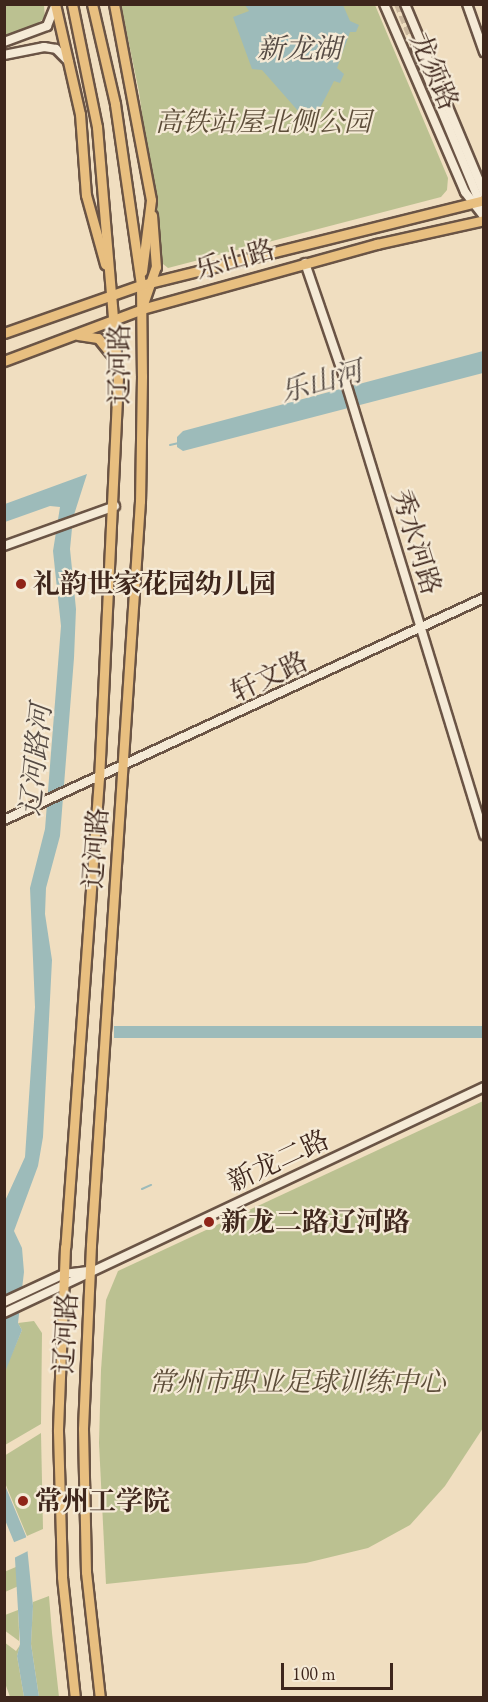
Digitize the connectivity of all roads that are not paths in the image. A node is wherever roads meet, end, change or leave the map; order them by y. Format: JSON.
{"nodes":[{"id":1,"x":72,"y":4,"type":"edge"},
{"id":2,"x":92,"y":4,"type":"edge"},
{"id":3,"x":114,"y":4,"type":"edge"},
{"id":4,"x":384,"y":4,"type":"edge"},
{"id":5,"x":405,"y":4,"type":"edge"},
{"id":6,"x":467,"y":4,"type":"edge"},
{"id":7,"x":56,"y":5,"type":"edge"},
{"id":8,"x":4,"y":42,"type":"edge"},
{"id":9,"x":416,"y":49,"type":"tunnel mouth"},
{"id":10,"x":483,"y":52,"type":"edge"},
{"id":11,"x":4,"y":55,"type":"edge"},
{"id":12,"x":69,"y":62,"type":"junction"},
{"id":13,"x":479,"y":199,"type":"edge"},
{"id":14,"x":151,"y":200,"type":"junction"},
{"id":15,"x":483,"y":211,"type":"edge"},
{"id":16,"x":483,"y":218,"type":"edge"},
{"id":17,"x":305,"y":263,"type":"junction"},
{"id":18,"x":151,"y":283,"type":"junction"},
{"id":19,"x":141,"y":285,"type":"junction"},
{"id":20,"x":114,"y":295,"type":"junction"},
{"id":21,"x":142,"y":309,"type":"junction"},
{"id":22,"x":114,"y":318,"type":"junction"},
{"id":23,"x":4,"y":333,"type":"edge"},
{"id":24,"x":66,"y":337,"type":"junction"},
{"id":25,"x":4,"y":361,"type":"edge"},
{"id":26,"x":117,"y":362,"type":"junction"},
{"id":27,"x":115,"y":506,"type":"junction"},
{"id":28,"x":4,"y":546,"type":"edge"},
{"id":29,"x":483,"y":598,"type":"edge"},
{"id":30,"x":420,"y":628,"type":"junction"},
{"id":31,"x":123,"y":767,"type":"junction"},
{"id":32,"x":99,"y":778,"type":"junction"},
{"id":33,"x":4,"y":820,"type":"edge"},
{"id":34,"x":483,"y":835,"type":"edge"},
{"id":35,"x":483,"y":1088,"type":"edge"},
{"id":36,"x":90,"y":1271,"type":"junction"},
{"id":37,"x":64,"y":1274,"type":"junction"},
{"id":38,"x":63,"y":1288,"type":"junction"},
{"id":39,"x":4,"y":1302,"type":"edge"},
{"id":40,"x":4,"y":1313,"type":"edge"},
{"id":41,"x":75,"y":1698,"type":"edge"},
{"id":42,"x":100,"y":1698,"type":"edge"}],
"edges":[{"from":1,"to":20,"type":"main road","name":"辽河路"},
{"from":2,"to":19,"type":"main road","name":"辽河路"},
{"from":3,"to":14,"type":"main road"},
{"from":4,"to":13,"type":"street","name":"龙须路"},
{"from":5,"to":13,"type":"street","name":"龙须路"},
{"from":6,"to":10,"type":"street"},
{"from":7,"to":8,"type":"street"},
{"from":7,"to":12,"type":"main road"},
{"from":9,"to":13,"type":"street"},
{"from":11,"to":12,"type":"street"},
{"from":12,"to":20,"type":"main road"},
{"from":13,"to":15,"type":"street"},
{"from":13,"to":16,"type":"street","name":"龙须路"},
{"from":13,"to":18,"type":"main road","name":"乐山路"},
{"from":14,"to":18,"type":"main road"},
{"from":14,"to":19,"type":"main road"},
{"from":16,"to":17,"type":"main road","name":"乐山路"},
{"from":17,"to":21,"type":"main road","name":"乐山路"},
{"from":17,"to":30,"type":"street","name":"秀水河路"},
{"from":18,"to":19,"type":"main road","name":"乐山路"},
{"from":18,"to":21,"type":"main road"},
{"from":19,"to":20,"type":"main road","name":"乐山路"},
{"from":19,"to":21,"type":"main road","name":"辽河路"},
{"from":20,"to":22,"type":"main road","name":"辽河路"},
{"from":20,"to":23,"type":"main road","name":"乐山路"},
{"from":21,"to":22,"type":"main road","name":"乐山路"},
{"from":21,"to":31,"type":"main road","name":"辽河路"},
{"from":22,"to":24,"type":"main road","name":"乐山路"},
{"from":22,"to":26,"type":"main road","name":"辽河路"},
{"from":24,"to":25,"type":"main road","name":"乐山路"},
{"from":24,"to":26,"type":"main road"},
{"from":26,"to":27,"type":"main road","name":"辽河路"},
{"from":27,"to":28,"type":"street"},
{"from":27,"to":32,"type":"main road","name":"辽河路"},
{"from":29,"to":30,"type":"street","name":"轩文路"},
{"from":30,"to":31,"type":"street","name":"轩文路"},
{"from":30,"to":34,"type":"street","name":"秀水河路"},
{"from":31,"to":32,"type":"street","name":"轩文路"},
{"from":31,"to":36,"type":"main road","name":"辽河路"},
{"from":32,"to":33,"type":"street","name":"轩文路"},
{"from":32,"to":37,"type":"main road","name":"辽河路"},
{"from":35,"to":36,"type":"street","name":"新龙二路"},
{"from":36,"to":37,"type":"street"},
{"from":36,"to":38,"type":"street"},
{"from":36,"to":42,"type":"main road","name":"辽河路"},
{"from":37,"to":38,"type":"main road","name":"辽河路"},
{"from":37,"to":39,"type":"street"},
{"from":38,"to":40,"type":"street"},
{"from":38,"to":41,"type":"main road","name":"辽河路"}]}
